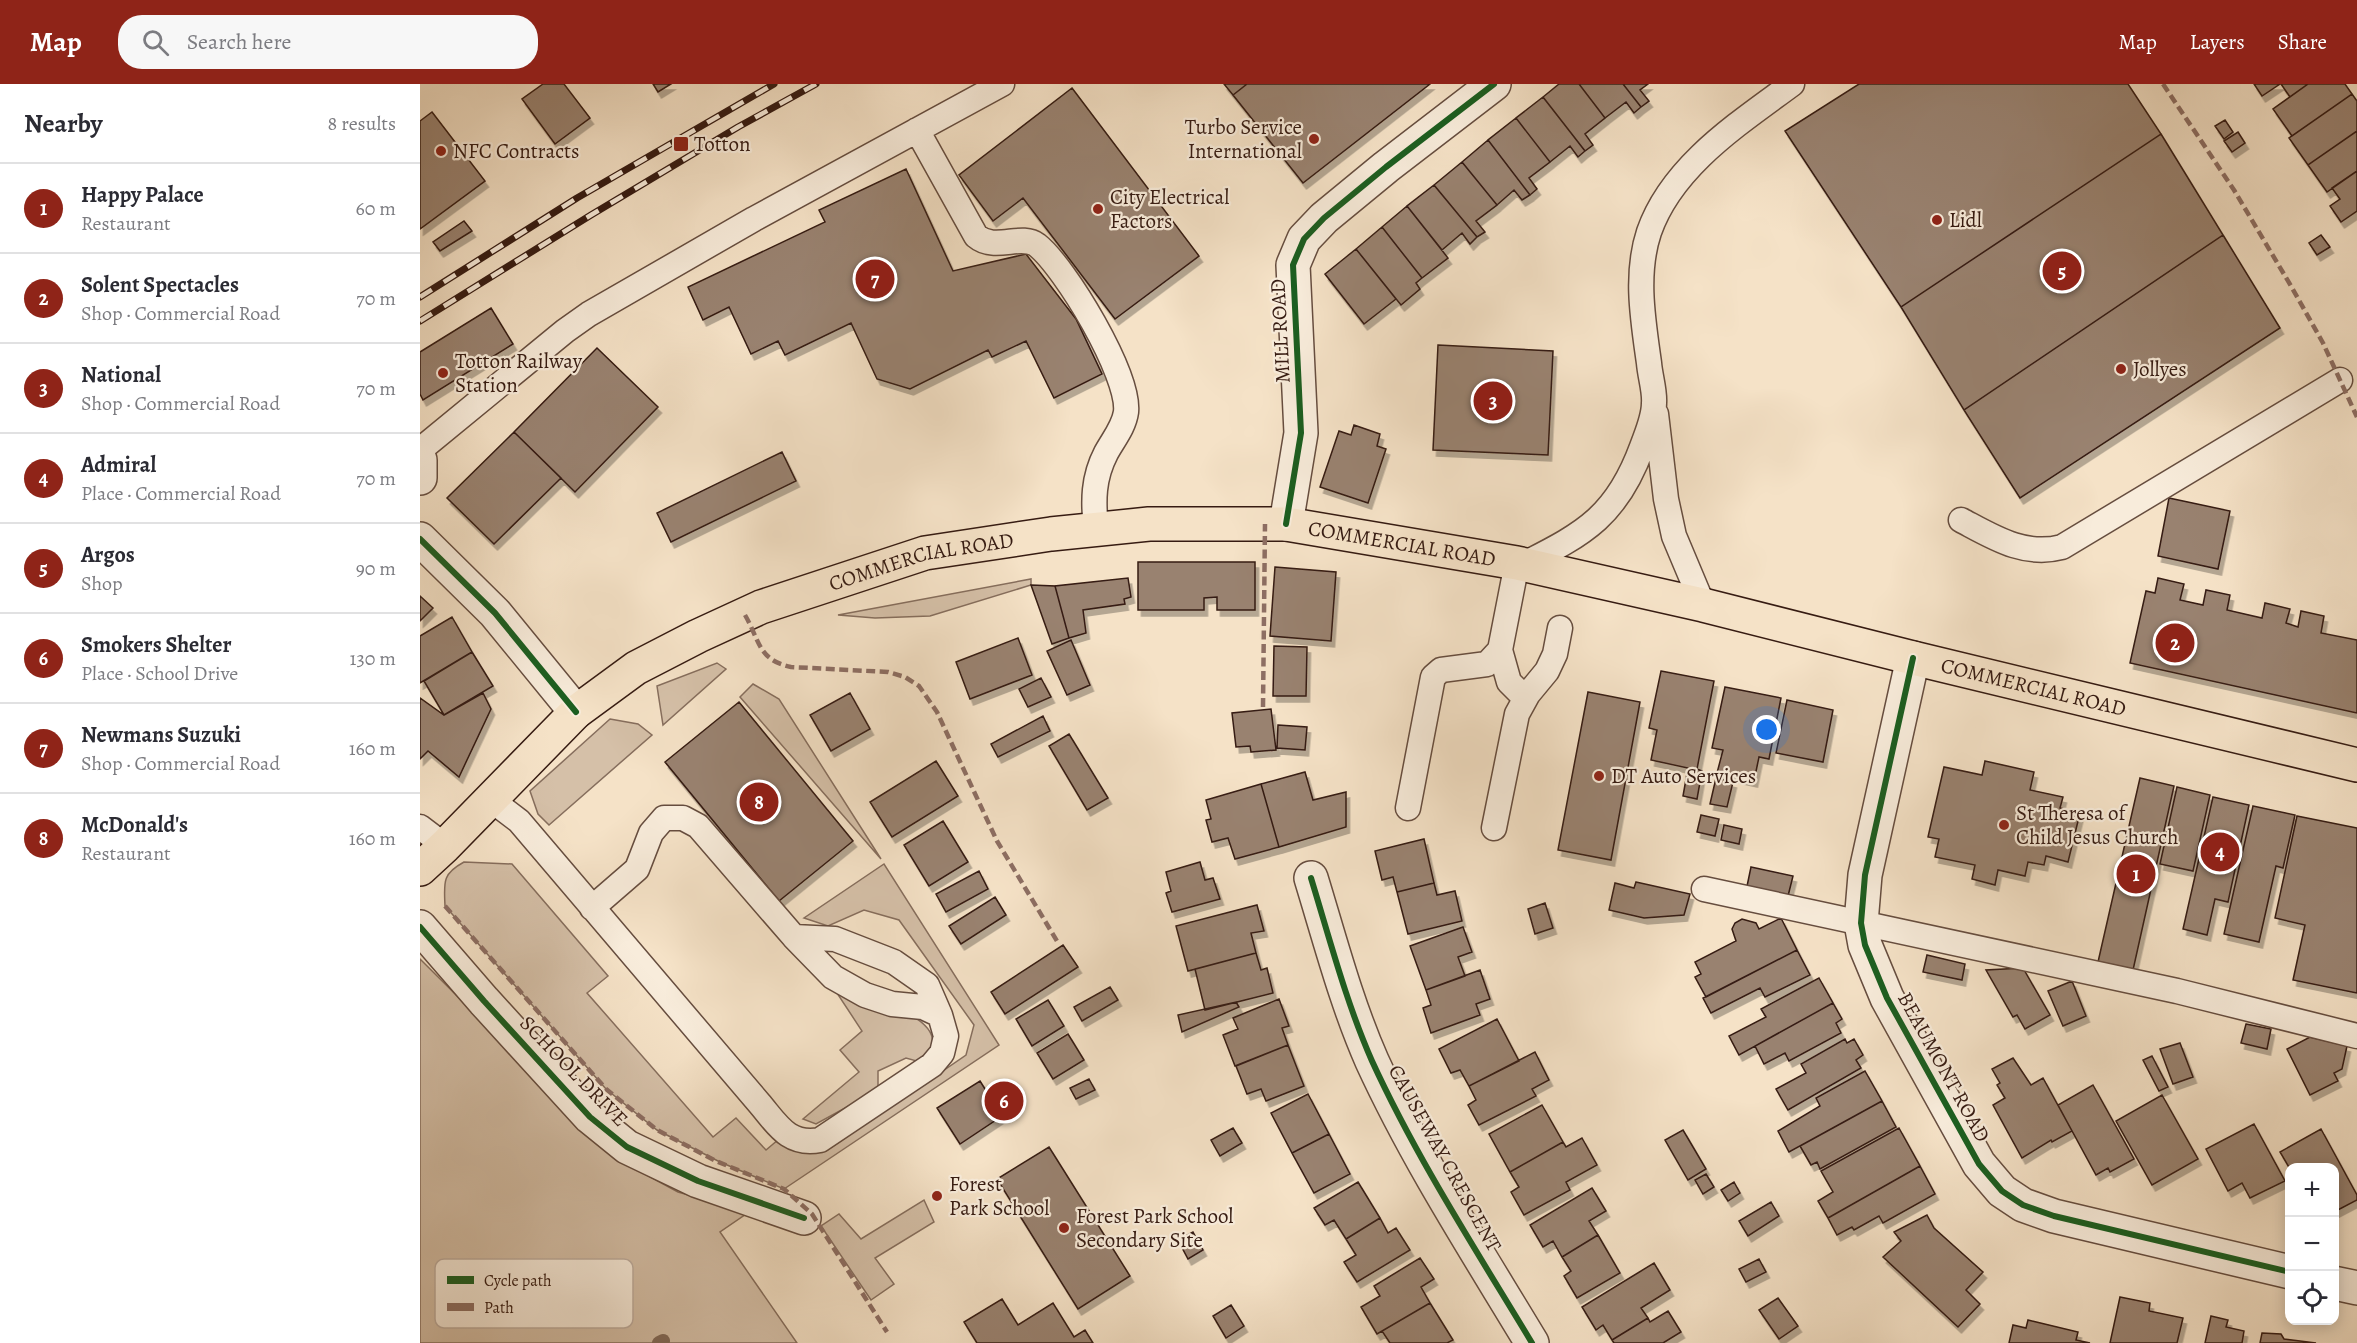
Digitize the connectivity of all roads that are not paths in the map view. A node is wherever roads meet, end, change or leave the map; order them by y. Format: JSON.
{"nodes":[{"id":1,"x":1002,"y":84,"type":"edge"},
{"id":2,"x":1494,"y":84,"type":"edge"},
{"id":3,"x":1792,"y":84,"type":"edge"},
{"id":4,"x":917,"y":130,"type":"junction"},
{"id":5,"x":2340,"y":380,"type":"dead end"},
{"id":6,"x":1654,"y":403,"type":"junction"},
{"id":7,"x":420,"y":450,"type":"edge"},
{"id":8,"x":420,"y":460,"type":"edge"},
{"id":9,"x":420,"y":478,"type":"edge"},
{"id":10,"x":1960,"y":520,"type":"dead end"},
{"id":11,"x":1286,"y":524,"type":"junction"},
{"id":12,"x":1096,"y":529,"type":"junction"},
{"id":13,"x":420,"y":539,"type":"edge"},
{"id":14,"x":1520,"y":563,"type":"junction"},
{"id":15,"x":1703,"y":605,"type":"junction"},
{"id":16,"x":1560,"y":628,"type":"dead end"},
{"id":17,"x":1500,"y":650,"type":"junction"},
{"id":18,"x":1913,"y":658,"type":"junction"},
{"id":19,"x":1525,"y":698,"type":"junction"},
{"id":20,"x":576,"y":712,"type":"junction"},
{"id":21,"x":2357,"y":765,"type":"edge"},
{"id":22,"x":490,"y":799,"type":"junction"},
{"id":23,"x":1407,"y":808,"type":"dead end"},
{"id":24,"x":1494,"y":828,"type":"dead end"},
{"id":25,"x":433,"y":837,"type":"edge"},
{"id":26,"x":420,"y":869,"type":"edge"},
{"id":27,"x":1311,"y":878,"type":"dead end"},
{"id":28,"x":1704,"y":889,"type":"dead end"},
{"id":29,"x":592,"y":908,"type":"junction"},
{"id":30,"x":1861,"y":923,"type":"junction"},
{"id":31,"x":420,"y":927,"type":"edge"},
{"id":32,"x":794,"y":937,"type":"junction"},
{"id":33,"x":940,"y":1016,"type":"junction"},
{"id":34,"x":2357,"y":1036,"type":"edge"},
{"id":35,"x":804,"y":1218,"type":"dead end"},
{"id":36,"x":2285,"y":1271,"type":"edge"},
{"id":37,"x":2339,"y":1284,"type":"edge"},
{"id":38,"x":2357,"y":1288,"type":"edge"},
{"id":39,"x":1532,"y":1343,"type":"edge"}],
"edges":[{"from":1,"to":4,"type":"lane"},
{"from":2,"to":11,"type":"street","name":"MILL ROAD"},
{"from":3,"to":6,"type":"lane"},
{"from":4,"to":7,"type":"lane"},
{"from":4,"to":12,"type":"lane"},
{"from":5,"to":10,"type":"lane"},
{"from":6,"to":14,"type":"lane"},
{"from":6,"to":15,"type":"lane"},
{"from":8,"to":9,"type":"street"},
{"from":11,"to":12,"type":"main road","name":"COMMERCIAL ROAD"},
{"from":11,"to":14,"type":"main road","name":"COMMERCIAL ROAD"},
{"from":12,"to":20,"type":"main road","name":"COMMERCIAL ROAD"},
{"from":13,"to":20,"type":"street"},
{"from":14,"to":15,"type":"main road","name":"COMMERCIAL ROAD"},
{"from":14,"to":17,"type":"lane"},
{"from":15,"to":18,"type":"main road","name":"COMMERCIAL ROAD"},
{"from":16,"to":19,"type":"lane"},
{"from":17,"to":19,"type":"lane"},
{"from":17,"to":23,"type":"lane"},
{"from":18,"to":21,"type":"main road","name":"COMMERCIAL ROAD"},
{"from":18,"to":30,"type":"street","name":"BEAUMONT ROAD"},
{"from":19,"to":24,"type":"lane"},
{"from":20,"to":22,"type":"main road","name":"COMMERCIAL ROAD"},
{"from":22,"to":25,"type":"main road","name":"COMMERCIAL ROAD"},
{"from":22,"to":29,"type":"lane"},
{"from":25,"to":26,"type":"main road","name":"COMMERCIAL ROAD"},
{"from":27,"to":39,"type":"street","name":"CAUSEWAY CRESCENT"},
{"from":28,"to":30,"type":"lane"},
{"from":29,"to":32,"type":"lane"},
{"from":29,"to":33,"type":"lane"},
{"from":30,"to":34,"type":"lane"},
{"from":30,"to":36,"type":"street","name":"BEAUMONT ROAD"},
{"from":31,"to":35,"type":"street","name":"SCHOOL DRIVE"},
{"from":32,"to":33,"type":"lane"},
{"from":32,"to":33,"type":"lane"},
{"from":37,"to":38,"type":"street"}]}
